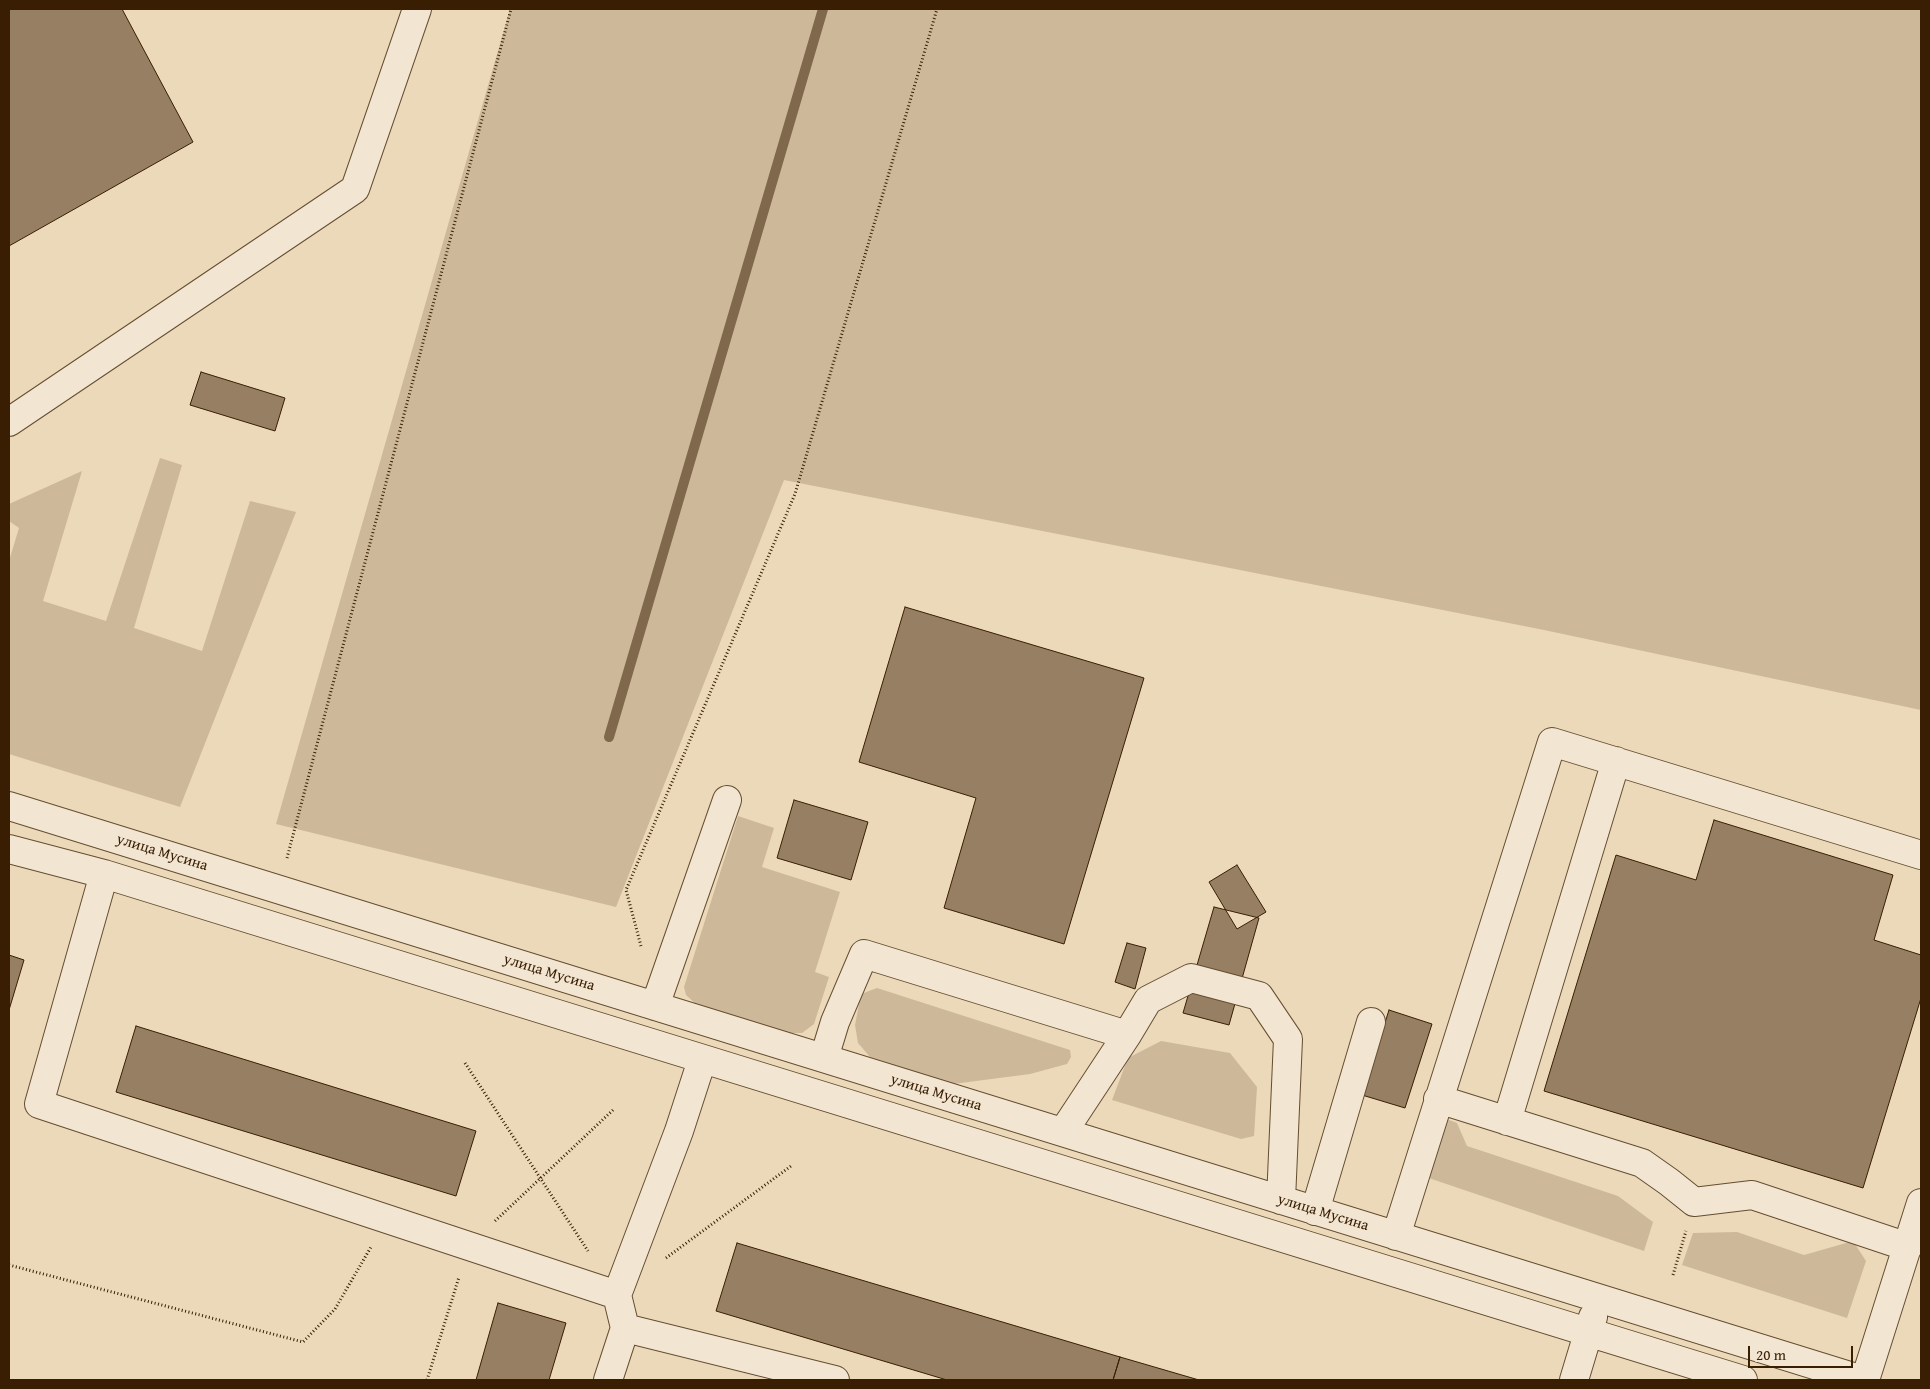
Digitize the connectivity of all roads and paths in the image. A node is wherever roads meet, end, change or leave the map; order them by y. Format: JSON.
{"nodes":[{"id":1,"x":417,"y":9,"type":"edge"},
{"id":2,"x":511,"y":9,"type":"edge"},
{"id":3,"x":937,"y":9,"type":"edge"},
{"id":4,"x":9,"y":422,"type":"edge"},
{"id":5,"x":1616,"y":761,"type":"junction"},
{"id":6,"x":727,"y":800,"type":"dead end"},
{"id":7,"x":9,"y":806,"type":"edge"},
{"id":8,"x":9,"y":849,"type":"edge"},
{"id":9,"x":1921,"y":854,"type":"edge"},
{"id":10,"x":287,"y":858,"type":"dead end"},
{"id":11,"x":104,"y":874,"type":"junction"},
{"id":12,"x":641,"y":947,"type":"dead end"},
{"id":13,"x":655,"y":1006,"type":"junction"},
{"id":14,"x":1371,"y":1022,"type":"dead end"},
{"id":15,"x":1127,"y":1035,"type":"junction"},
{"id":16,"x":824,"y":1058,"type":"junction"},
{"id":17,"x":702,"y":1060,"type":"junction"},
{"id":18,"x":465,"y":1063,"type":"dead end"},
{"id":19,"x":1438,"y":1099,"type":"junction"},
{"id":20,"x":1508,"y":1121,"type":"junction"},
{"id":21,"x":1063,"y":1132,"type":"junction"},
{"id":22,"x":791,"y":1166,"type":"dead end"},
{"id":23,"x":1281,"y":1200,"type":"junction"},
{"id":24,"x":1921,"y":1203,"type":"edge"},
{"id":25,"x":1315,"y":1210,"type":"junction"},
{"id":26,"x":387,"y":1219,"type":"junction"},
{"id":27,"x":1396,"y":1236,"type":"junction"},
{"id":28,"x":1908,"y":1247,"type":"junction"},
{"id":29,"x":590,"y":1253,"type":"dead end"},
{"id":30,"x":664,"y":1260,"type":"dead end"},
{"id":31,"x":9,"y":1264,"type":"edge"},
{"id":32,"x":617,"y":1295,"type":"junction"},
{"id":33,"x":1599,"y":1298,"type":"junction"},
{"id":34,"x":624,"y":1328,"type":"junction"},
{"id":35,"x":1588,"y":1333,"type":"junction"},
{"id":36,"x":804,"y":1376,"type":"edge"},
{"id":37,"x":608,"y":1380,"type":"edge"},
{"id":38,"x":835,"y":1380,"type":"edge"},
{"id":39,"x":1574,"y":1380,"type":"edge"},
{"id":40,"x":1743,"y":1380,"type":"edge"},
{"id":41,"x":1864,"y":1380,"type":"edge"}],
"edges":[{"from":1,"to":4,"type":"street"},
{"from":2,"to":10,"type":"path"},
{"from":3,"to":12,"type":"path"},
{"from":5,"to":9,"type":"street"},
{"from":5,"to":19,"type":"street"},
{"from":5,"to":20,"type":"street"},
{"from":6,"to":13,"type":"street"},
{"from":7,"to":13,"type":"street","name":"улица Мусина"},
{"from":8,"to":11,"type":"street"},
{"from":11,"to":17,"type":"street"},
{"from":11,"to":26,"type":"street"},
{"from":13,"to":16,"type":"street","name":"улица Мусина"},
{"from":14,"to":25,"type":"street"},
{"from":15,"to":16,"type":"street"},
{"from":15,"to":21,"type":"street"},
{"from":15,"to":23,"type":"street"},
{"from":16,"to":21,"type":"street","name":"улица Мусина"},
{"from":17,"to":32,"type":"street"},
{"from":17,"to":35,"type":"street"},
{"from":18,"to":29,"type":"path"},
{"from":19,"to":20,"type":"street"},
{"from":19,"to":27,"type":"street"},
{"from":20,"to":28,"type":"street"},
{"from":21,"to":23,"type":"street","name":"улица Мусина"},
{"from":22,"to":30,"type":"path"},
{"from":23,"to":25,"type":"street","name":"улица Мусина"},
{"from":24,"to":28,"type":"street"},
{"from":25,"to":27,"type":"street","name":"улица Мусина"},
{"from":26,"to":31,"type":"path"},
{"from":26,"to":32,"type":"street"},
{"from":27,"to":33,"type":"street","name":"улица Мусина"},
{"from":28,"to":41,"type":"street"},
{"from":32,"to":34,"type":"street"},
{"from":33,"to":35,"type":"street"},
{"from":33,"to":41,"type":"street","name":"улица Мусина"},
{"from":34,"to":36,"type":"street"},
{"from":34,"to":37,"type":"street"},
{"from":35,"to":39,"type":"street"},
{"from":35,"to":40,"type":"street"},
{"from":36,"to":38,"type":"street"}]}
